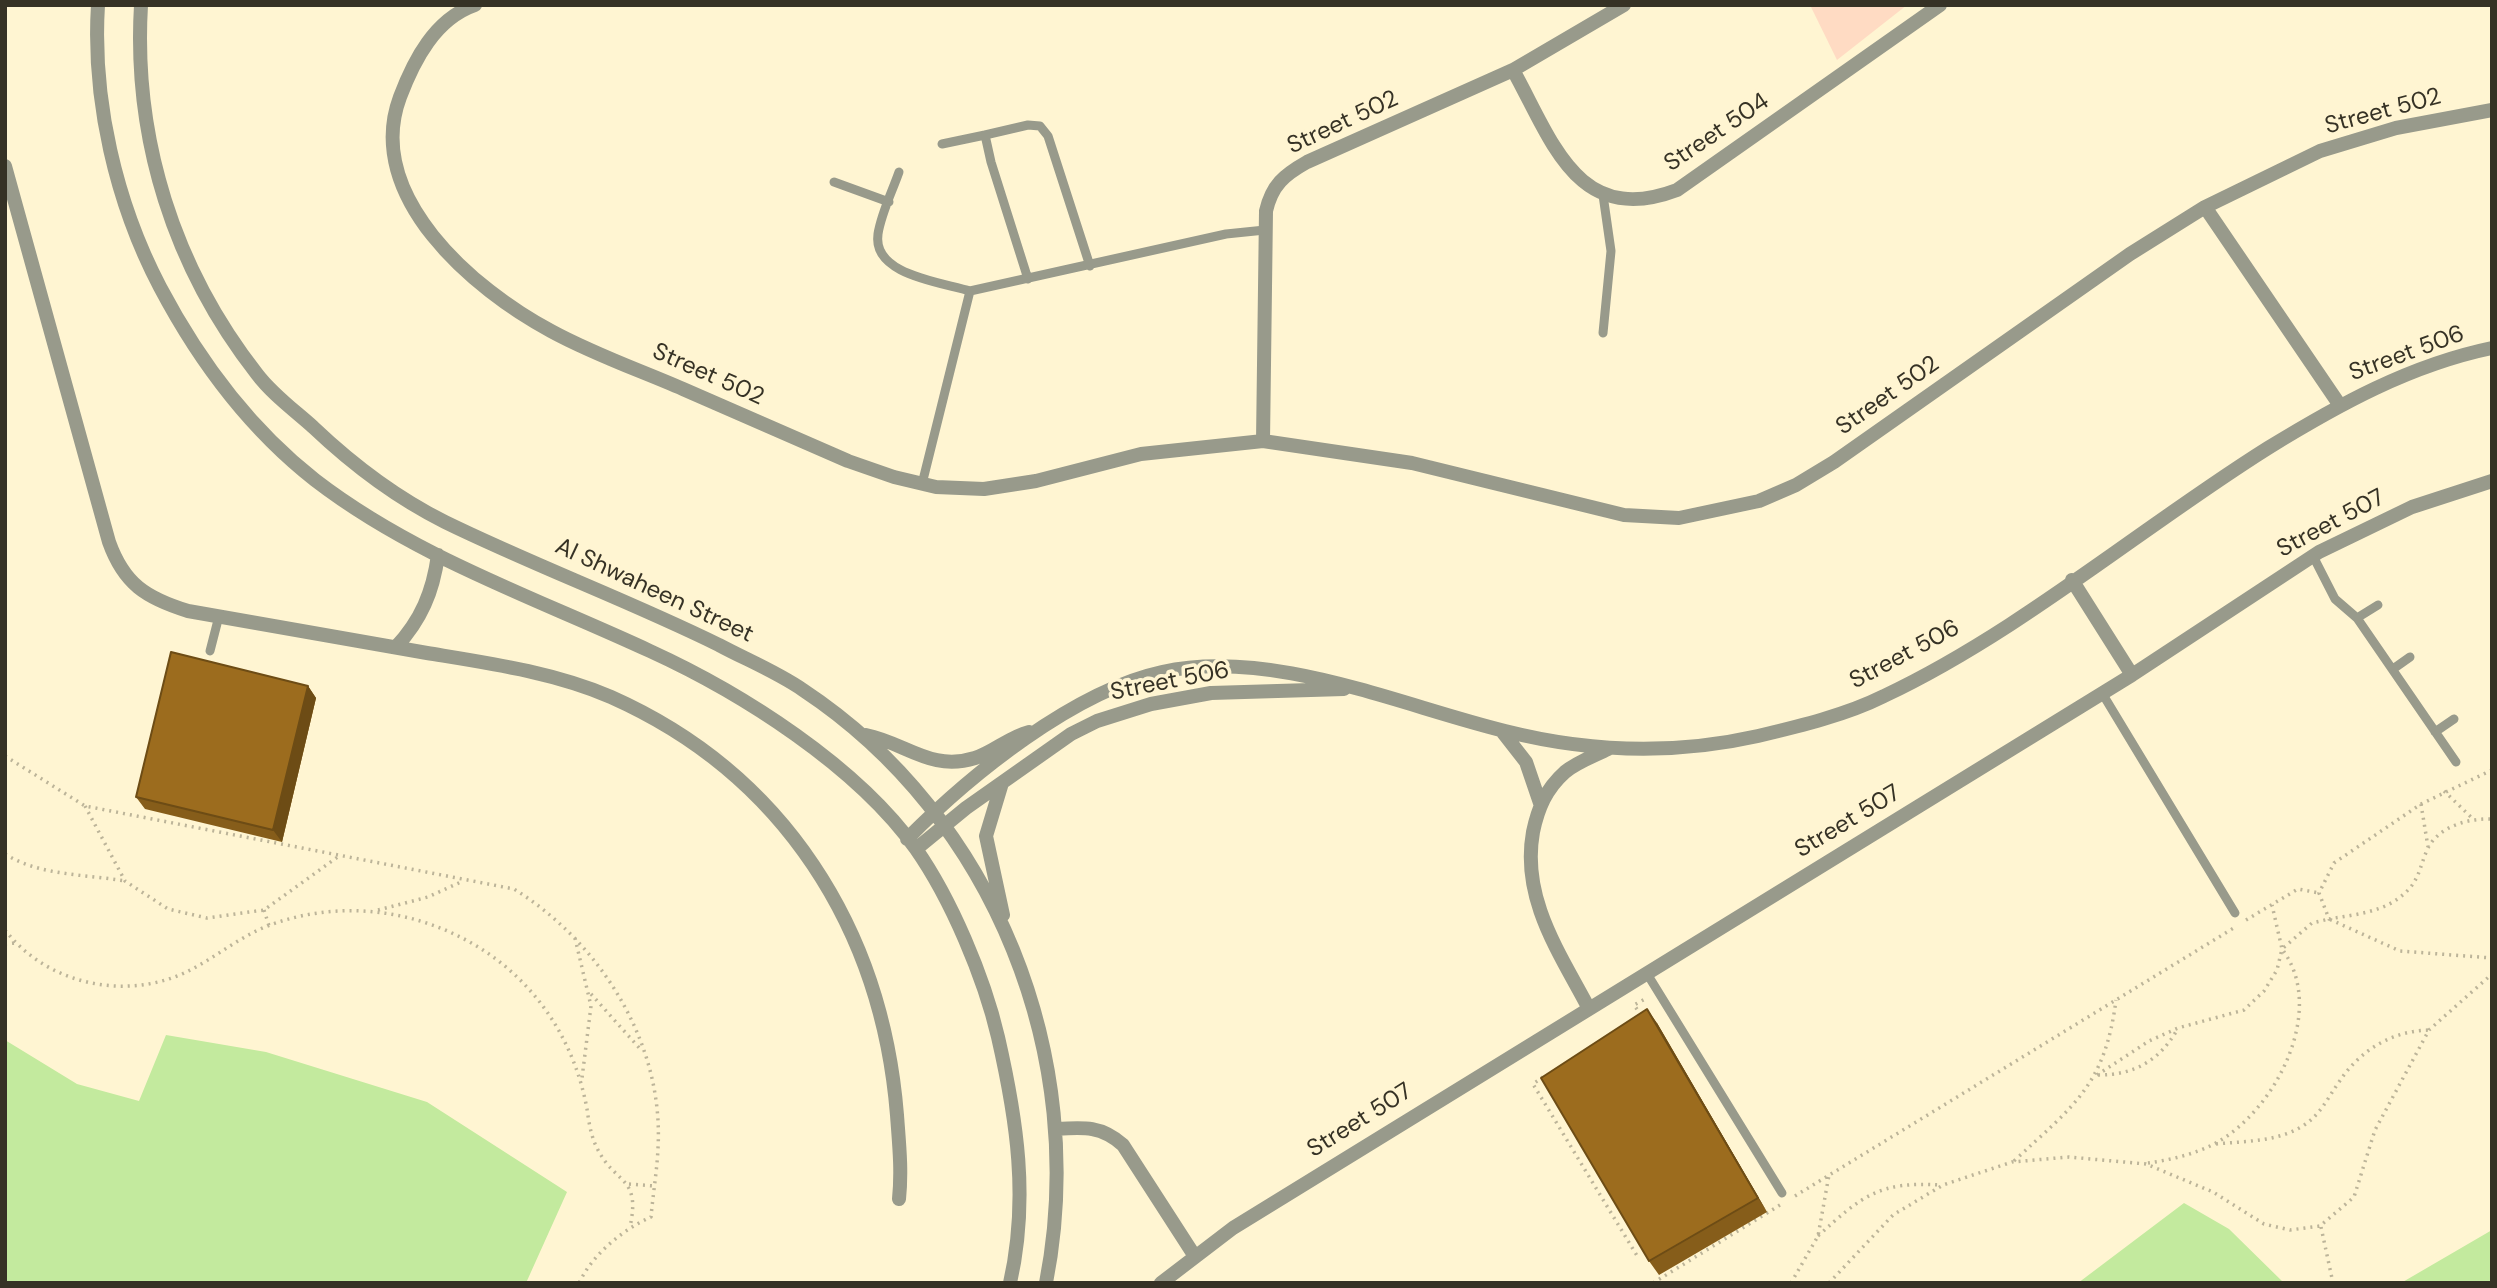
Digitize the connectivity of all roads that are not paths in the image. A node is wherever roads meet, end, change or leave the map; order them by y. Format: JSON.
{"nodes":[{"id":1,"x":98,"y":5,"type":"edge"},
{"id":2,"x":141,"y":5,"type":"edge"},
{"id":3,"x":475,"y":5,"type":"edge"},
{"id":4,"x":1624,"y":5,"type":"edge"},
{"id":5,"x":1940,"y":5,"type":"edge"},
{"id":6,"x":1513,"y":70,"type":"junction"},
{"id":7,"x":2492,"y":110,"type":"edge"},
{"id":8,"x":985,"y":135,"type":"junction"},
{"id":9,"x":942,"y":144,"type":"dead end"},
{"id":10,"x":5,"y":166,"type":"edge"},
{"id":11,"x":899,"y":172,"type":"dead end"},
{"id":12,"x":834,"y":182,"type":"dead end"},
{"id":13,"x":1603,"y":195,"type":"junction"},
{"id":14,"x":889,"y":202,"type":"junction"},
{"id":15,"x":2205,"y":207,"type":"junction"},
{"id":16,"x":1265,"y":230,"type":"junction"},
{"id":17,"x":1090,"y":266,"type":"junction"},
{"id":18,"x":1028,"y":279,"type":"junction"},
{"id":19,"x":970,"y":291,"type":"junction"},
{"id":20,"x":1603,"y":333,"type":"dead end"},
{"id":21,"x":2492,"y":348,"type":"edge"},
{"id":22,"x":2339,"y":404,"type":"junction"},
{"id":23,"x":1263,"y":441,"type":"junction"},
{"id":24,"x":2492,"y":481,"type":"edge"},
{"id":25,"x":922,"y":484,"type":"junction"},
{"id":26,"x":438,"y":555,"type":"junction"},
{"id":27,"x":2313,"y":555,"type":"junction"},
{"id":28,"x":2072,"y":580,"type":"junction"},
{"id":29,"x":2378,"y":605,"type":"dead end"},
{"id":30,"x":219,"y":616,"type":"junction"},
{"id":31,"x":2357,"y":618,"type":"junction"},
{"id":32,"x":396,"y":647,"type":"junction"},
{"id":33,"x":210,"y":651,"type":"dead end"},
{"id":34,"x":2410,"y":657,"type":"dead end"},
{"id":35,"x":2393,"y":669,"type":"junction"},
{"id":36,"x":2132,"y":675,"type":"junction"},
{"id":37,"x":1349,"y":689,"type":"junction"},
{"id":38,"x":2102,"y":693,"type":"junction"},
{"id":39,"x":2454,"y":719,"type":"dead end"},
{"id":40,"x":1041,"y":730,"type":"junction"},
{"id":41,"x":1501,"y":730,"type":"junction"},
{"id":42,"x":2435,"y":732,"type":"junction"},
{"id":43,"x":860,"y":734,"type":"junction"},
{"id":44,"x":1609,"y":749,"type":"junction"},
{"id":45,"x":2456,"y":762,"type":"dead end"},
{"id":46,"x":1003,"y":782,"type":"junction"},
{"id":47,"x":1540,"y":803,"type":"junction"},
{"id":48,"x":933,"y":813,"type":"junction"},
{"id":49,"x":943,"y":825,"type":"junction"},
{"id":50,"x":911,"y":844,"type":"junction"},
{"id":51,"x":2235,"y":913,"type":"dead end"},
{"id":52,"x":1003,"y":924,"type":"junction"},
{"id":53,"x":1646,"y":972,"type":"junction"},
{"id":54,"x":1588,"y":1007,"type":"junction"},
{"id":55,"x":1057,"y":1129,"type":"junction"},
{"id":56,"x":1782,"y":1193,"type":"dead end"},
{"id":57,"x":900,"y":1199,"type":"dead end"},
{"id":58,"x":1194,"y":1255,"type":"junction"},
{"id":59,"x":1010,"y":1283,"type":"edge"},
{"id":60,"x":1046,"y":1283,"type":"edge"},
{"id":61,"x":1161,"y":1283,"type":"edge"}],
"edges":[{"from":1,"to":26,"type":"street"},
{"from":2,"to":43,"type":"street","name":"Al Shwaheen Street"},
{"from":3,"to":25,"type":"street","name":"Street 502"},
{"from":4,"to":6,"type":"street","name":"Street 502"},
{"from":5,"to":13,"type":"street","name":"Street 504"},
{"from":6,"to":13,"type":"street","name":"Street 504"},
{"from":6,"to":16,"type":"street","name":"Street 502"},
{"from":7,"to":15,"type":"street","name":"Street 502"},
{"from":8,"to":9,"type":"lane"},
{"from":8,"to":17,"type":"lane"},
{"from":8,"to":18,"type":"lane"},
{"from":10,"to":30,"type":"street"},
{"from":11,"to":14,"type":"lane"},
{"from":12,"to":14,"type":"lane"},
{"from":13,"to":20,"type":"lane"},
{"from":14,"to":19,"type":"lane"},
{"from":15,"to":22,"type":"street","name":"Street 506"},
{"from":15,"to":23,"type":"street","name":"Street 502"},
{"from":16,"to":17,"type":"lane"},
{"from":16,"to":23,"type":"street","name":"Street 502"},
{"from":17,"to":18,"type":"lane"},
{"from":18,"to":19,"type":"lane"},
{"from":19,"to":25,"type":"lane"},
{"from":21,"to":22,"type":"street","name":"Street 506"},
{"from":22,"to":28,"type":"street","name":"Street 506"},
{"from":23,"to":25,"type":"street","name":"Street 502"},
{"from":24,"to":27,"type":"street","name":"Street 507"},
{"from":26,"to":32,"type":"street"},
{"from":26,"to":50,"type":"street"},
{"from":27,"to":31,"type":"lane"},
{"from":27,"to":36,"type":"street","name":"Street 507"},
{"from":28,"to":36,"type":"street"},
{"from":28,"to":44,"type":"street","name":"Street 506"},
{"from":29,"to":31,"type":"lane"},
{"from":30,"to":32,"type":"street"},
{"from":30,"to":33,"type":"lane"},
{"from":31,"to":35,"type":"lane"},
{"from":32,"to":57,"type":"street"},
{"from":34,"to":35,"type":"lane"},
{"from":35,"to":42,"type":"lane"},
{"from":36,"to":38,"type":"street","name":"Street 507"},
{"from":37,"to":40,"type":"street","name":"Street 506"},
{"from":37,"to":41,"type":"street","name":"Street 506"},
{"from":37,"to":46,"type":"street","name":"Street 506"},
{"from":38,"to":51,"type":"lane"},
{"from":38,"to":53,"type":"street","name":"Street 507"},
{"from":39,"to":42,"type":"lane"},
{"from":40,"to":43,"type":"street","name":"Street 506"},
{"from":40,"to":48,"type":"street","name":"Street 506"},
{"from":41,"to":44,"type":"street","name":"Street 506"},
{"from":41,"to":47,"type":"street"},
{"from":42,"to":45,"type":"lane"},
{"from":43,"to":48,"type":"street","name":"Al Shwaheen Street"},
{"from":44,"to":47,"type":"street"},
{"from":46,"to":49,"type":"street","name":"Street 506"},
{"from":46,"to":52,"type":"street"},
{"from":47,"to":54,"type":"street"},
{"from":48,"to":49,"type":"street","name":"Al Shwaheen Street"},
{"from":48,"to":50,"type":"street","name":"Street 506"},
{"from":49,"to":50,"type":"street","name":"Street 506"},
{"from":49,"to":52,"type":"street","name":"Al Shwaheen Street"},
{"from":50,"to":59,"type":"street"},
{"from":52,"to":55,"type":"street","name":"Al Shwaheen Street"},
{"from":53,"to":54,"type":"street","name":"Street 507"},
{"from":53,"to":56,"type":"lane"},
{"from":54,"to":58,"type":"street","name":"Street 507"},
{"from":55,"to":58,"type":"street"},
{"from":55,"to":60,"type":"street","name":"Al Shwaheen Street"},
{"from":58,"to":61,"type":"street","name":"Street 507"}]}
